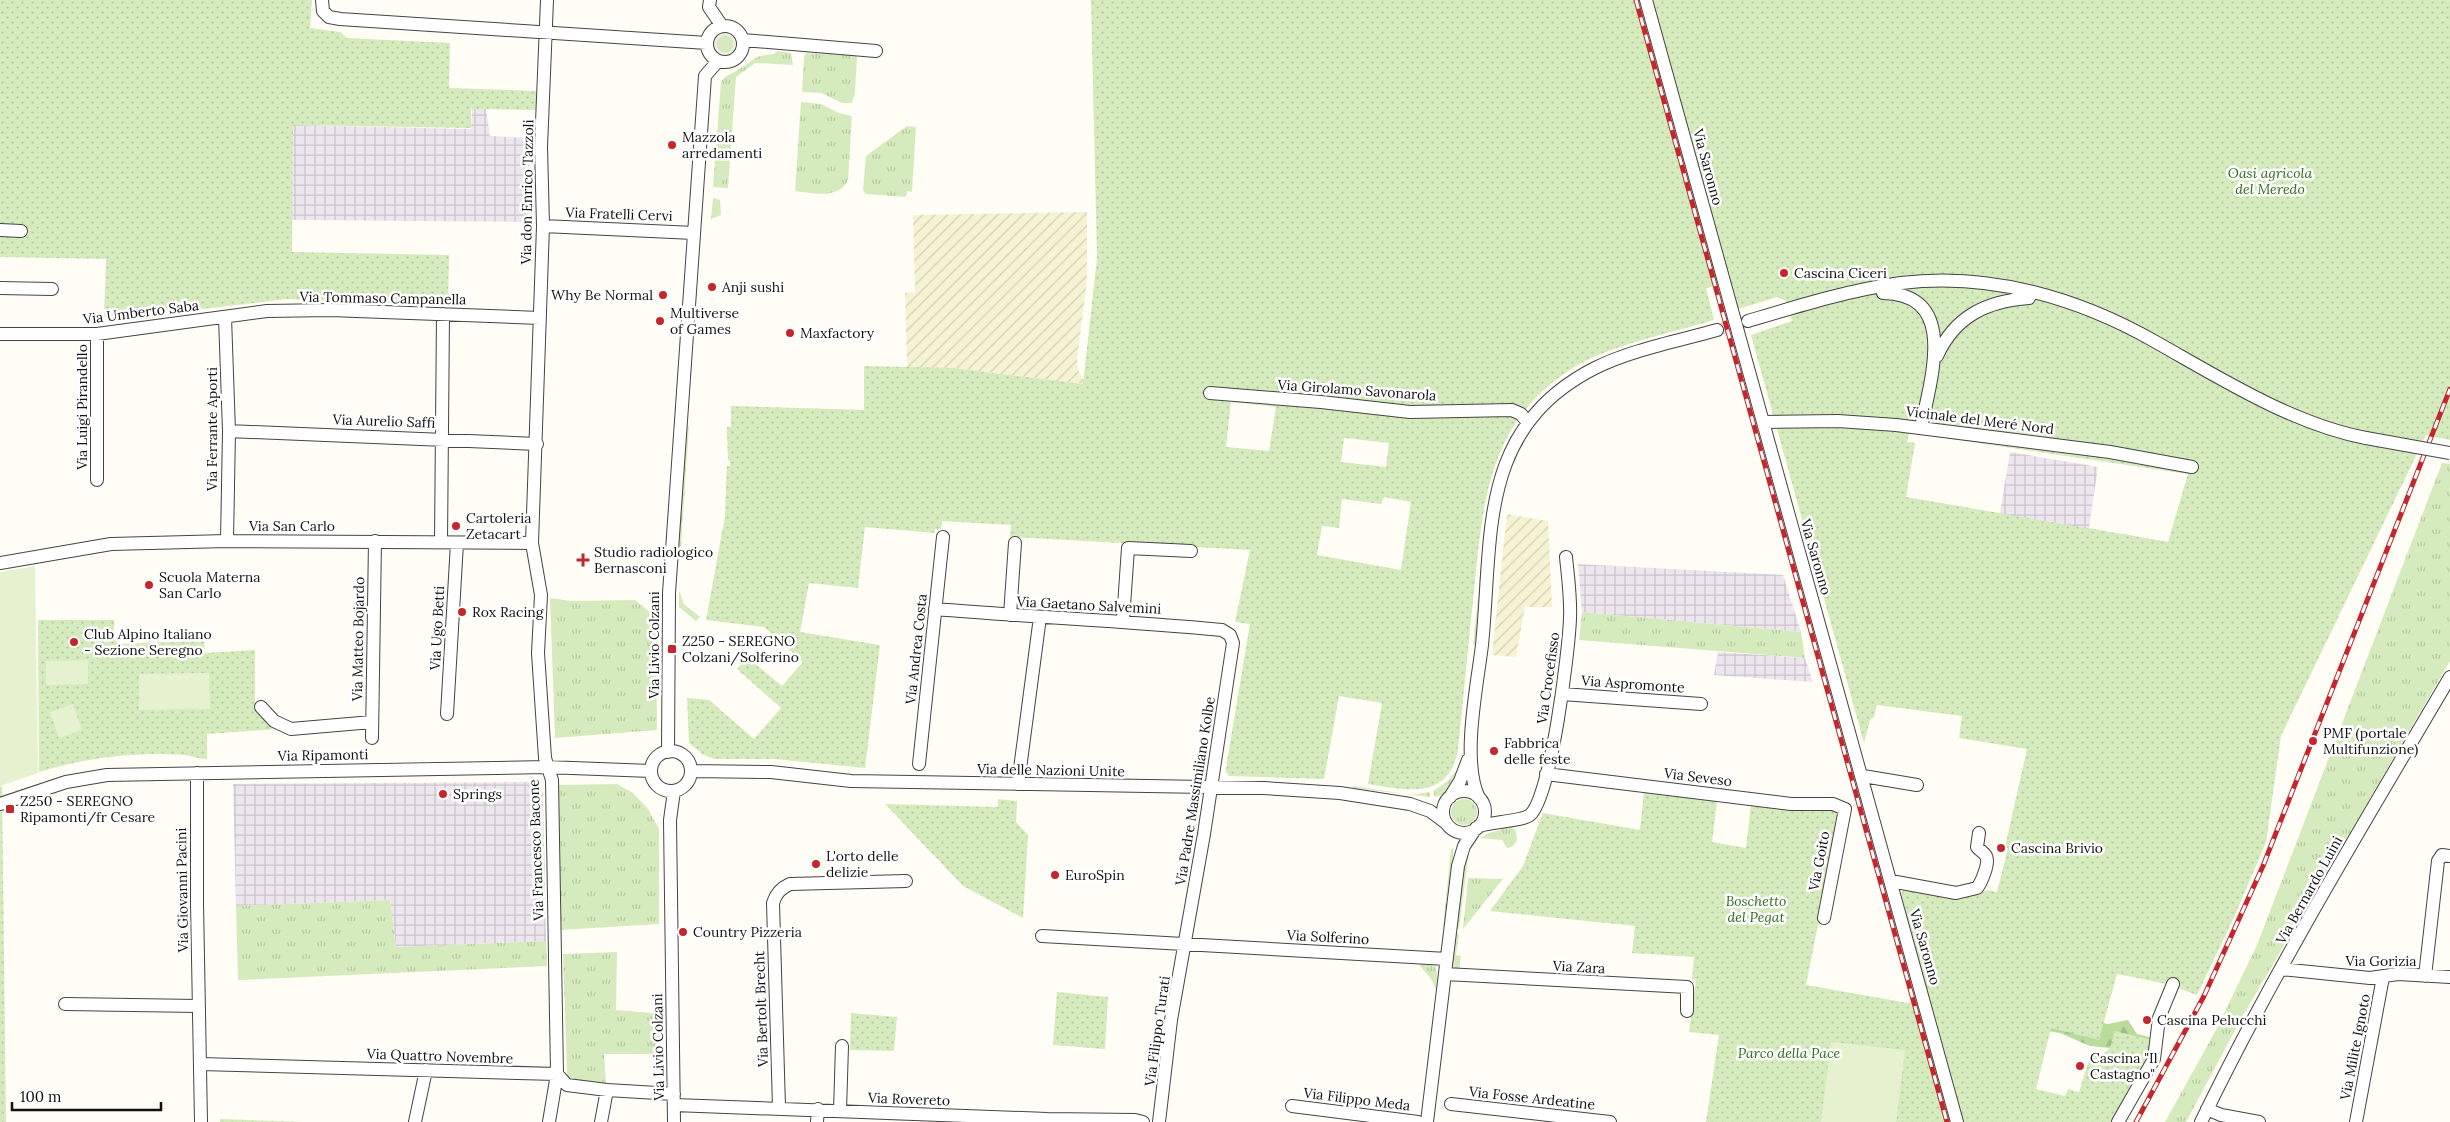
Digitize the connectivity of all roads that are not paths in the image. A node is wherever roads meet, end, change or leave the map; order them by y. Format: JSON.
{"nodes":[{"id":1,"x":322,"y":0,"type":"edge"},
{"id":2,"x":548,"y":0,"type":"edge"},
{"id":3,"x":710,"y":0,"type":"edge"},
{"id":4,"x":1646,"y":0,"type":"edge"},
{"id":5,"x":722,"y":26,"type":"junction"},
{"id":6,"x":546,"y":32,"type":"junction"},
{"id":7,"x":742,"y":40,"type":"junction"},
{"id":8,"x":706,"y":42,"type":"junction"},
{"id":9,"x":876,"y":51,"type":"dead end"},
{"id":10,"x":718,"y":61,"type":"junction"},
{"id":11,"x":542,"y":226,"type":"junction"},
{"id":12,"x":0,"y":230,"type":"edge"},
{"id":13,"x":21,"y":231,"type":"dead end"},
{"id":14,"x":694,"y":233,"type":"junction"},
{"id":15,"x":0,"y":288,"type":"edge"},
{"id":16,"x":52,"y":289,"type":"dead end"},
{"id":17,"x":1883,"y":293,"type":"junction"},
{"id":18,"x":2029,"y":298,"type":"junction"},
{"id":19,"x":444,"y":314,"type":"junction"},
{"id":20,"x":225,"y":316,"type":"junction"},
{"id":21,"x":540,"y":318,"type":"junction"},
{"id":22,"x":0,"y":334,"type":"edge"},
{"id":23,"x":97,"y":334,"type":"junction"},
{"id":24,"x":1933,"y":365,"type":"junction"},
{"id":25,"x":2195,"y":365,"type":"junction"},
{"id":26,"x":1210,"y":393,"type":"dead end"},
{"id":27,"x":1763,"y":422,"type":"junction"},
{"id":28,"x":1528,"y":423,"type":"junction"},
{"id":29,"x":1921,"y":428,"type":"junction"},
{"id":30,"x":229,"y":431,"type":"junction"},
{"id":31,"x":442,"y":438,"type":"junction"},
{"id":32,"x":537,"y":444,"type":"junction"},
{"id":33,"x":2450,"y":453,"type":"edge"},
{"id":34,"x":2192,"y":467,"type":"dead end"},
{"id":35,"x":97,"y":480,"type":"dead end"},
{"id":36,"x":943,"y":537,"type":"dead end"},
{"id":37,"x":227,"y":541,"type":"junction"},
{"id":38,"x":375,"y":541,"type":"junction"},
{"id":39,"x":441,"y":542,"type":"junction"},
{"id":40,"x":457,"y":543,"type":"junction"},
{"id":41,"x":532,"y":543,"type":"junction"},
{"id":42,"x":1015,"y":543,"type":"dead end"},
{"id":43,"x":1191,"y":551,"type":"dead end"},
{"id":44,"x":1566,"y":557,"type":"dead end"},
{"id":45,"x":0,"y":563,"type":"edge"},
{"id":46,"x":1486,"y":608,"type":"junction"},
{"id":47,"x":936,"y":609,"type":"junction"},
{"id":48,"x":1010,"y":615,"type":"junction"},
{"id":49,"x":1040,"y":617,"type":"junction"},
{"id":50,"x":1123,"y":620,"type":"junction"},
{"id":51,"x":1232,"y":643,"type":"joint"},
{"id":52,"x":2450,"y":677,"type":"edge"},
{"id":53,"x":1562,"y":694,"type":"junction"},
{"id":54,"x":1701,"y":704,"type":"dead end"},
{"id":55,"x":261,"y":707,"type":"dead end"},
{"id":56,"x":447,"y":714,"type":"dead end"},
{"id":57,"x":372,"y":722,"type":"junction"},
{"id":58,"x":372,"y":738,"type":"dead end"},
{"id":59,"x":1471,"y":748,"type":"junction"},
{"id":60,"x":668,"y":752,"type":"junction"},
{"id":61,"x":918,"y":764,"type":"dead end"},
{"id":62,"x":546,"y":767,"type":"junction"},
{"id":63,"x":651,"y":771,"type":"junction"},
{"id":64,"x":691,"y":771,"type":"junction"},
{"id":65,"x":197,"y":773,"type":"junction"},
{"id":66,"x":1546,"y":774,"type":"junction"},
{"id":67,"x":1863,"y":776,"type":"junction"},
{"id":68,"x":1018,"y":784,"type":"junction"},
{"id":69,"x":1918,"y":785,"type":"dead end"},
{"id":70,"x":1211,"y":789,"type":"junction"},
{"id":71,"x":674,"y":791,"type":"junction"},
{"id":72,"x":1449,"y":798,"type":"junction"},
{"id":73,"x":1480,"y":800,"type":"junction"},
{"id":74,"x":0,"y":804,"type":"edge"},
{"id":75,"x":1410,"y":804,"type":"junction"},
{"id":76,"x":1845,"y":809,"type":"joint"},
{"id":77,"x":1517,"y":819,"type":"junction"},
{"id":78,"x":1448,"y":824,"type":"junction"},
{"id":79,"x":1478,"y":827,"type":"junction"},
{"id":80,"x":1979,"y":833,"type":"dead end"},
{"id":81,"x":2445,"y":856,"type":"edge"},
{"id":82,"x":1458,"y":866,"type":"junction"},
{"id":83,"x":906,"y":881,"type":"dead end"},
{"id":84,"x":1891,"y":881,"type":"junction"},
{"id":85,"x":1824,"y":918,"type":"dead end"},
{"id":86,"x":1042,"y":936,"type":"dead end"},
{"id":87,"x":1186,"y":944,"type":"junction"},
{"id":88,"x":1447,"y":959,"type":"junction"},
{"id":89,"x":2281,"y":969,"type":"junction"},
{"id":90,"x":1445,"y":974,"type":"junction"},
{"id":91,"x":2425,"y":976,"type":"junction"},
{"id":92,"x":2450,"y":976,"type":"edge"},
{"id":93,"x":2383,"y":977,"type":"junction"},
{"id":94,"x":2173,"y":984,"type":"dead end"},
{"id":95,"x":65,"y":1004,"type":"dead end"},
{"id":96,"x":198,"y":1006,"type":"junction"},
{"id":97,"x":1687,"y":1011,"type":"dead end"},
{"id":98,"x":842,"y":1046,"type":"dead end"},
{"id":99,"x":200,"y":1064,"type":"junction"},
{"id":100,"x":426,"y":1070,"type":"junction"},
{"id":101,"x":557,"y":1074,"type":"junction"},
{"id":102,"x":607,"y":1090,"type":"junction"},
{"id":103,"x":674,"y":1099,"type":"junction"},
{"id":104,"x":1451,"y":1104,"type":"dead end"},
{"id":105,"x":1292,"y":1106,"type":"dead end"},
{"id":106,"x":779,"y":1107,"type":"junction"},
{"id":107,"x":840,"y":1110,"type":"junction"},
{"id":108,"x":2207,"y":1110,"type":"junction"},
{"id":109,"x":817,"y":1116,"type":"edge"},
{"id":110,"x":875,"y":1117,"type":"edge"},
{"id":111,"x":924,"y":1118,"type":"edge"},
{"id":112,"x":201,"y":1122,"type":"edge"},
{"id":113,"x":415,"y":1122,"type":"edge"},
{"id":114,"x":549,"y":1122,"type":"edge"},
{"id":115,"x":601,"y":1122,"type":"edge"},
{"id":116,"x":674,"y":1122,"type":"edge"},
{"id":117,"x":1143,"y":1122,"type":"edge"},
{"id":118,"x":1159,"y":1122,"type":"edge"},
{"id":119,"x":1418,"y":1122,"type":"edge"},
{"id":120,"x":1427,"y":1122,"type":"edge"},
{"id":121,"x":1610,"y":1122,"type":"edge"},
{"id":122,"x":1957,"y":1122,"type":"edge"},
{"id":123,"x":2118,"y":1122,"type":"edge"},
{"id":124,"x":2201,"y":1122,"type":"edge"},
{"id":125,"x":2259,"y":1122,"type":"edge"},
{"id":126,"x":2356,"y":1122,"type":"edge"}],
"edges":[{"from":1,"to":6,"type":"street"},
{"from":2,"to":6,"type":"street","name":"Via don Enrico Tazzoli"},
{"from":3,"to":5,"type":"street"},
{"from":4,"to":27,"type":"street","name":"Via Saronno"},
{"from":5,"to":7,"type":"street"},
{"from":5,"to":8,"type":"street"},
{"from":6,"to":8,"type":"street"},
{"from":6,"to":11,"type":"street","name":"Via don Enrico Tazzoli"},
{"from":7,"to":9,"type":"street"},
{"from":7,"to":10,"type":"street"},
{"from":8,"to":10,"type":"street"},
{"from":10,"to":14,"type":"street","name":"Via Livio Colzani"},
{"from":11,"to":14,"type":"street","name":"Via Fratelli Cervi"},
{"from":11,"to":21,"type":"street","name":"Via don Enrico Tazzoli"},
{"from":12,"to":13,"type":"street"},
{"from":14,"to":60,"type":"street","name":"Via Livio Colzani"},
{"from":15,"to":16,"type":"street"},
{"from":17,"to":18,"type":"street"},
{"from":17,"to":24,"type":"street"},
{"from":17,"to":25,"type":"street"},
{"from":18,"to":24,"type":"street"},
{"from":18,"to":25,"type":"street"},
{"from":19,"to":20,"type":"street","name":"Via Tommaso Campanella"},
{"from":19,"to":21,"type":"street","name":"Via Tommaso Campanella"},
{"from":19,"to":31,"type":"street"},
{"from":20,"to":23,"type":"street","name":"Via Umberto Saba"},
{"from":20,"to":30,"type":"street","name":"Via Ferrante Aporti"},
{"from":21,"to":32,"type":"street","name":"Via don Enrico Tazzoli"},
{"from":22,"to":23,"type":"street","name":"Via Umberto Saba"},
{"from":23,"to":35,"type":"street","name":"Via Luigi Pirandello"},
{"from":24,"to":29,"type":"street"},
{"from":25,"to":33,"type":"street","bridge":true},
{"from":26,"to":28,"type":"street","name":"Via Girolamo Savonarola"},
{"from":27,"to":29,"type":"street","name":"Vicinale del Meré Nord"},
{"from":27,"to":67,"type":"street","name":"Via Saronno"},
{"from":28,"to":46,"type":"street"},
{"from":28,"to":46,"type":"street"},
{"from":29,"to":34,"type":"street","name":"Vicinale del Meré Nord"},
{"from":30,"to":31,"type":"street","name":"Via Aurelio Saffi"},
{"from":30,"to":37,"type":"street","name":"Via Ferrante Aporti"},
{"from":31,"to":32,"type":"street","name":"Via Aurelio Saffi"},
{"from":31,"to":39,"type":"street"},
{"from":32,"to":41,"type":"street","name":"Via don Enrico Tazzoli"},
{"from":36,"to":47,"type":"street","name":"Via Andrea Costa"},
{"from":37,"to":38,"type":"street","name":"Via San Carlo"},
{"from":37,"to":45,"type":"street","name":"Via San Carlo"},
{"from":38,"to":39,"type":"street","name":"Via San Carlo"},
{"from":38,"to":57,"type":"street","name":"Via Matteo Bojardo"},
{"from":39,"to":40,"type":"street","name":"Via San Carlo"},
{"from":40,"to":41,"type":"street","name":"Via San Carlo"},
{"from":40,"to":56,"type":"street","name":"Via Ugo Betti"},
{"from":41,"to":62,"type":"street","name":"Via Francesco Bacone"},
{"from":42,"to":48,"type":"street"},
{"from":43,"to":50,"type":"street"},
{"from":44,"to":53,"type":"street","name":"Via Crocefisso"},
{"from":46,"to":59,"type":"street"},
{"from":47,"to":48,"type":"street","name":"Via Gaetano Salvemini"},
{"from":47,"to":61,"type":"street","name":"Via Andrea Costa"},
{"from":48,"to":49,"type":"street","name":"Via Gaetano Salvemini"},
{"from":49,"to":50,"type":"street","name":"Via Gaetano Salvemini"},
{"from":49,"to":68,"type":"street"},
{"from":50,"to":51,"type":"street","name":"Via Gaetano Salvemini"},
{"from":51,"to":70,"type":"street","name":"Via Padre Massimiliano Kolbe"},
{"from":52,"to":89,"type":"street","name":"Via Bernardo Luini"},
{"from":53,"to":54,"type":"street","name":"Via Aspromonte"},
{"from":53,"to":66,"type":"street","name":"Via Crocefisso"},
{"from":55,"to":57,"type":"street"},
{"from":57,"to":58,"type":"street","name":"Via Matteo Bojardo"},
{"from":59,"to":72,"type":"street"},
{"from":59,"to":73,"type":"street"},
{"from":60,"to":63,"type":"street"},
{"from":60,"to":64,"type":"street"},
{"from":62,"to":63,"type":"street","name":"Via Ripamonti"},
{"from":62,"to":65,"type":"street","name":"Via Ripamonti"},
{"from":62,"to":101,"type":"street","name":"Via Francesco Bacone"},
{"from":63,"to":71,"type":"street"},
{"from":64,"to":68,"type":"street","name":"Via delle Nazioni Unite"},
{"from":64,"to":71,"type":"street"},
{"from":65,"to":74,"type":"street","name":"Via Ripamonti"},
{"from":65,"to":96,"type":"street","name":"Via Giovanni Pacini"},
{"from":66,"to":76,"type":"street","name":"Via Seveso"},
{"from":66,"to":77,"type":"street","name":"Via Crocefisso"},
{"from":67,"to":69,"type":"street"},
{"from":67,"to":84,"type":"street","name":"Via Saronno"},
{"from":68,"to":70,"type":"street","name":"Via delle Nazioni Unite"},
{"from":70,"to":75,"type":"street","name":"Via delle Nazioni Unite"},
{"from":70,"to":87,"type":"street","name":"Via Padre Massimiliano Kolbe"},
{"from":71,"to":103,"type":"street","name":"Via Livio Colzani"},
{"from":72,"to":73,"type":"street"},
{"from":72,"to":75,"type":"street"},
{"from":72,"to":78,"type":"street"},
{"from":73,"to":77,"type":"street"},
{"from":73,"to":79,"type":"street"},
{"from":75,"to":78,"type":"street"},
{"from":76,"to":85,"type":"street","name":"Via Goito"},
{"from":77,"to":79,"type":"street"},
{"from":78,"to":79,"type":"street"},
{"from":78,"to":82,"type":"street"},
{"from":79,"to":82,"type":"street"},
{"from":80,"to":84,"type":"street"},
{"from":81,"to":91,"type":"street"},
{"from":82,"to":88,"type":"street"},
{"from":83,"to":106,"type":"street","name":"Via Bertolt Brecht"},
{"from":84,"to":122,"type":"street","name":"Via Saronno"},
{"from":86,"to":87,"type":"street","name":"Via Solferino"},
{"from":87,"to":88,"type":"street","name":"Via Solferino"},
{"from":87,"to":118,"type":"street","name":"Via Filippo Turati"},
{"from":88,"to":90,"type":"street"},
{"from":89,"to":93,"type":"street","name":"Via Gorizia"},
{"from":89,"to":108,"type":"street","name":"Via Bernardo Luini"},
{"from":90,"to":97,"type":"street","name":"Via Zara"},
{"from":90,"to":120,"type":"street"},
{"from":91,"to":92,"type":"street","name":"Via Gorizia"},
{"from":91,"to":93,"type":"street","name":"Via Gorizia"},
{"from":93,"to":126,"type":"street","name":"Via Milite Ignoto"},
{"from":94,"to":123,"type":"street"},
{"from":95,"to":96,"type":"street"},
{"from":96,"to":99,"type":"street","name":"Via Giovanni Pacini"},
{"from":98,"to":107,"type":"street"},
{"from":99,"to":100,"type":"street","name":"Via Quattro Novembre"},
{"from":99,"to":112,"type":"street","name":"Via Giovanni Pacini"},
{"from":100,"to":101,"type":"street","name":"Via Quattro Novembre"},
{"from":100,"to":113,"type":"street"},
{"from":101,"to":102,"type":"street","name":"Via Quattro Novembre"},
{"from":101,"to":114,"type":"street","name":"Via Francesco Bacone"},
{"from":102,"to":103,"type":"street","name":"Via Quattro Novembre"},
{"from":102,"to":115,"type":"street"},
{"from":103,"to":106,"type":"street","name":"Via Rovereto"},
{"from":103,"to":116,"type":"street","name":"Via Livio Colzani"},
{"from":104,"to":121,"type":"street","name":"Via Fosse Ardeatine"},
{"from":105,"to":119,"type":"street","name":"Via Filippo Meda"},
{"from":106,"to":109,"type":"street","name":"Via Rovereto"},
{"from":107,"to":109,"type":"street","name":"Via Rovereto"},
{"from":107,"to":110,"type":"street","name":"Via Rovereto"},
{"from":108,"to":124,"type":"street","name":"Via Bernardo Luini"},
{"from":108,"to":125,"type":"street"},
{"from":110,"to":111,"type":"street","name":"Via Rovereto"},
{"from":111,"to":117,"type":"street","name":"Via Rovereto"}]}
